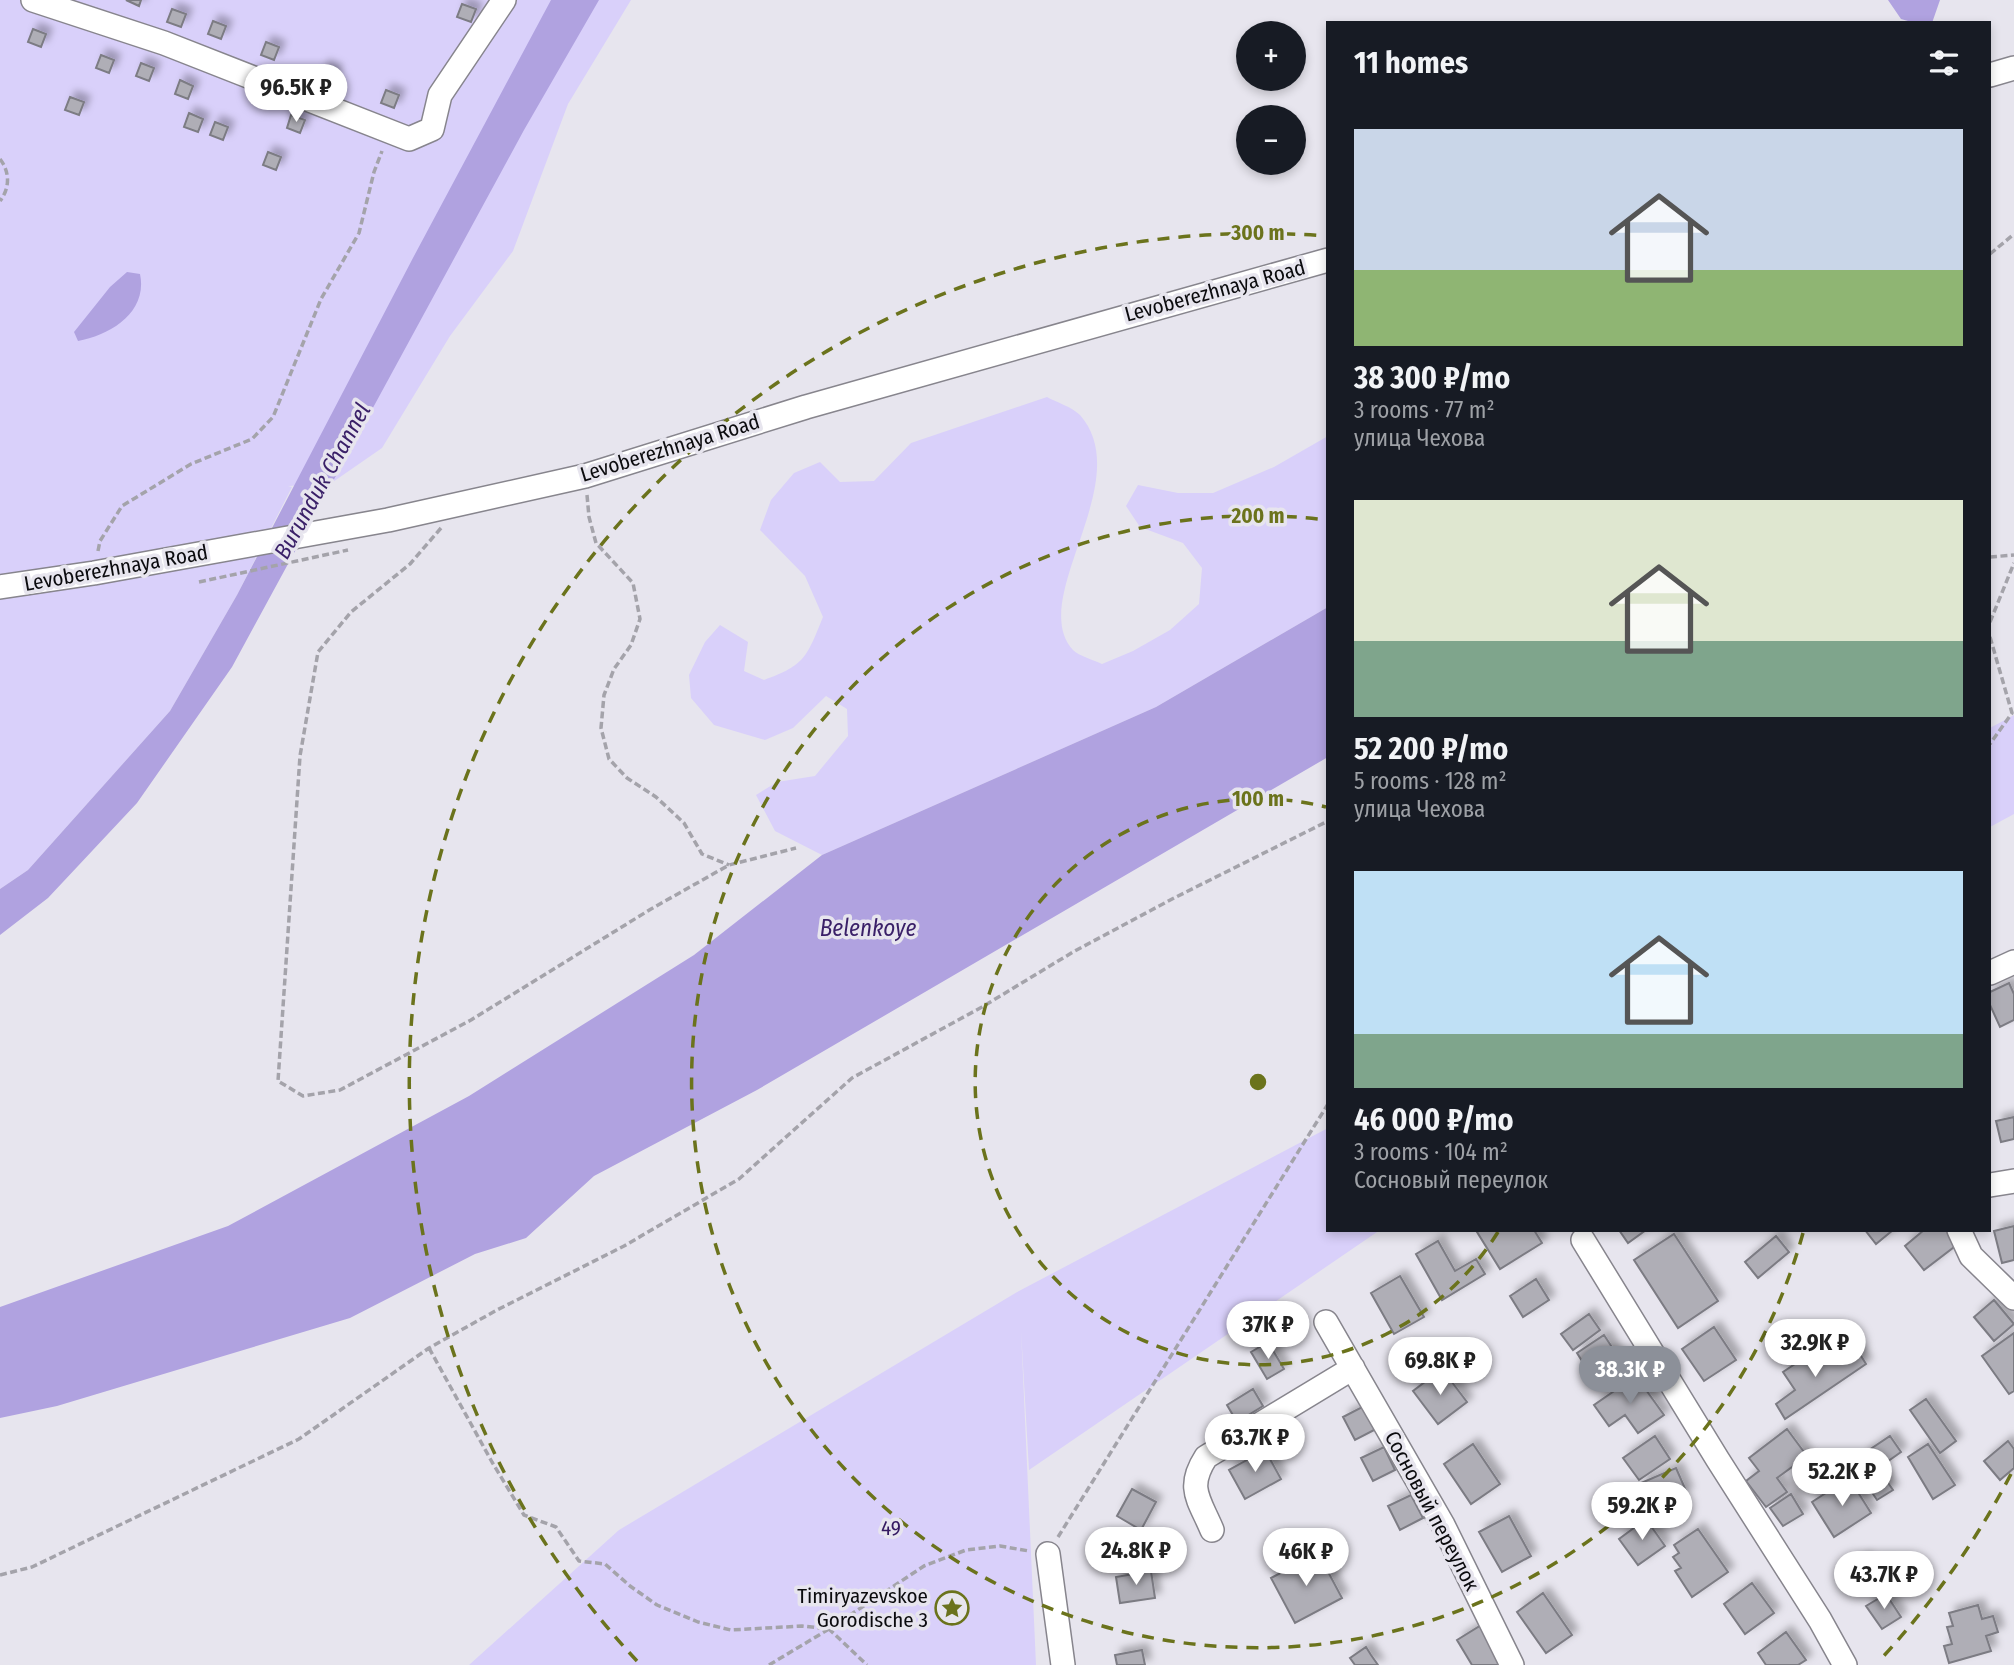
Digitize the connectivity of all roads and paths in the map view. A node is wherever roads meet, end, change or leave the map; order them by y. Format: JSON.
{"nodes":[{"id":1,"x":33,"y":0,"type":"edge"},
{"id":2,"x":504,"y":0,"type":"edge"},
{"id":3,"x":2014,"y":68,"type":"edge"},
{"id":4,"x":1991,"y":75,"type":"edge"},
{"id":5,"x":390,"y":130,"type":"junction"},
{"id":6,"x":0,"y":159,"type":"edge"},
{"id":7,"x":0,"y":201,"type":"edge"},
{"id":8,"x":2014,"y":234,"type":"edge"},
{"id":9,"x":1991,"y":253,"type":"edge"},
{"id":10,"x":1326,"y":261,"type":"edge"},
{"id":11,"x":585,"y":475,"type":"junction"},
{"id":12,"x":463,"y":503,"type":"junction"},
{"id":13,"x":361,"y":547,"type":"dead end"},
{"id":14,"x":2014,"y":555,"type":"edge"},
{"id":15,"x":1991,"y":557,"type":"edge"},
{"id":16,"x":2014,"y":563,"type":"edge"},
{"id":17,"x":94,"y":573,"type":"junction"},
{"id":18,"x":199,"y":582,"type":"dead end"},
{"id":19,"x":0,"y":587,"type":"edge"},
{"id":20,"x":1991,"y":619,"type":"edge"},
{"id":21,"x":1991,"y":640,"type":"edge"},
{"id":22,"x":1991,"y":743,"type":"edge"},
{"id":23,"x":1326,"y":822,"type":"edge"},
{"id":24,"x":796,"y":848,"type":"dead end"},
{"id":25,"x":729,"y":866,"type":"junction"},
{"id":26,"x":2014,"y":962,"type":"edge"},
{"id":27,"x":1991,"y":973,"type":"edge"},
{"id":28,"x":1326,"y":1107,"type":"edge"},
{"id":29,"x":2014,"y":1181,"type":"edge"},
{"id":30,"x":1991,"y":1185,"type":"edge"},
{"id":31,"x":1960,"y":1232,"type":"edge"},
{"id":32,"x":1583,"y":1240,"type":"dead end"},
{"id":33,"x":2014,"y":1298,"type":"edge"},
{"id":34,"x":1326,"y":1322,"type":"dead end"},
{"id":35,"x":429,"y":1348,"type":"junction"},
{"id":36,"x":1353,"y":1368,"type":"junction"},
{"id":37,"x":1212,"y":1530,"type":"dead end"},
{"id":38,"x":1048,"y":1554,"type":"junction"},
{"id":39,"x":0,"y":1575,"type":"edge"},
{"id":40,"x":829,"y":1629,"type":"junction"},
{"id":41,"x":769,"y":1665,"type":"edge"},
{"id":42,"x":867,"y":1665,"type":"edge"},
{"id":43,"x":1063,"y":1665,"type":"edge"},
{"id":44,"x":1512,"y":1665,"type":"edge"},
{"id":45,"x":1845,"y":1665,"type":"edge"}],
"edges":[{"from":1,"to":5,"type":"street"},
{"from":2,"to":5,"type":"street"},
{"from":3,"to":4,"type":"street"},
{"from":5,"to":17,"type":"path"},
{"from":6,"to":7,"type":"path"},
{"from":8,"to":9,"type":"path"},
{"from":10,"to":11,"type":"street","name":"Levoberezhnaya Road"},
{"from":11,"to":12,"type":"street","name":"Levoberezhnaya Road"},
{"from":11,"to":25,"type":"path"},
{"from":12,"to":17,"type":"street","name":"Levoberezhnaya Road"},
{"from":12,"to":25,"type":"path"},
{"from":13,"to":18,"type":"path"},
{"from":14,"to":15,"type":"path"},
{"from":16,"to":20,"type":"path"},
{"from":17,"to":19,"type":"street","name":"Levoberezhnaya Road"},
{"from":21,"to":22,"type":"path"},
{"from":23,"to":35,"type":"path"},
{"from":24,"to":25,"type":"path"},
{"from":26,"to":27,"type":"street"},
{"from":28,"to":38,"type":"path"},
{"from":29,"to":30,"type":"street"},
{"from":31,"to":33,"type":"street"},
{"from":32,"to":45,"type":"street"},
{"from":34,"to":36,"type":"street","name":"Сосновый переулок"},
{"from":35,"to":39,"type":"path"},
{"from":35,"to":40,"type":"path"},
{"from":36,"to":37,"type":"street"},
{"from":36,"to":44,"type":"street","name":"Сосновый переулок"},
{"from":38,"to":40,"type":"path"},
{"from":38,"to":43,"type":"street"},
{"from":40,"to":41,"type":"path"},
{"from":40,"to":42,"type":"path"}]}
